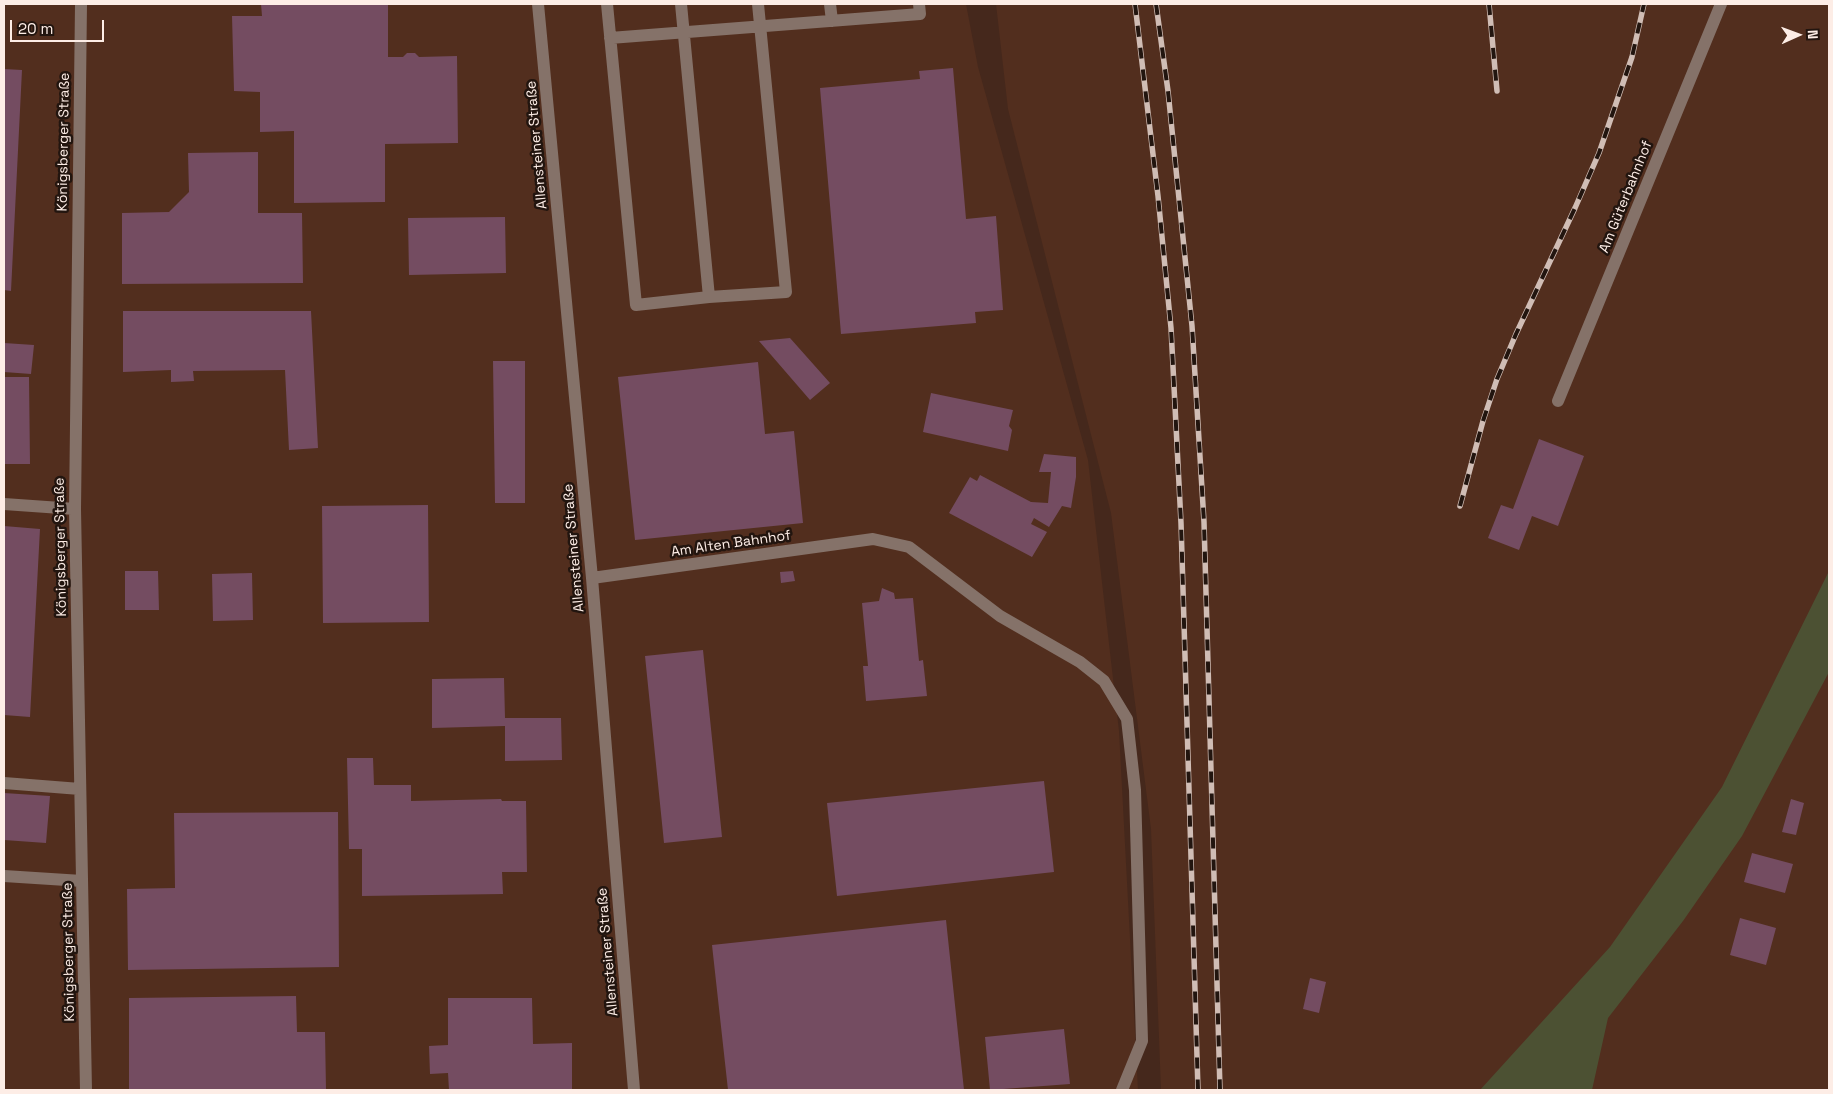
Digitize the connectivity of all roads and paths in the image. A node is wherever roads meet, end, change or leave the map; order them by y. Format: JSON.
{"nodes":[{"id":1,"x":81,"y":4,"type":"edge"},
{"id":2,"x":538,"y":4,"type":"edge"},
{"id":3,"x":607,"y":4,"type":"edge"},
{"id":4,"x":682,"y":4,"type":"edge"},
{"id":5,"x":758,"y":4,"type":"edge"},
{"id":6,"x":830,"y":4,"type":"edge"},
{"id":7,"x":919,"y":4,"type":"edge"},
{"id":8,"x":1721,"y":4,"type":"edge"},
{"id":9,"x":832,"y":21,"type":"junction"},
{"id":10,"x":760,"y":27,"type":"junction"},
{"id":11,"x":684,"y":32,"type":"junction"},
{"id":12,"x":610,"y":38,"type":"junction"},
{"id":13,"x":709,"y":297,"type":"junction"},
{"id":14,"x":1558,"y":401,"type":"dead end"},
{"id":15,"x":4,"y":504,"type":"edge"},
{"id":16,"x":75,"y":509,"type":"junction"},
{"id":17,"x":592,"y":578,"type":"junction"},
{"id":18,"x":4,"y":783,"type":"edge"},
{"id":19,"x":80,"y":789,"type":"junction"},
{"id":20,"x":4,"y":876,"type":"edge"},
{"id":21,"x":82,"y":880,"type":"junction"},
{"id":22,"x":86,"y":1090,"type":"edge"},
{"id":23,"x":634,"y":1090,"type":"edge"},
{"id":24,"x":1122,"y":1090,"type":"edge"}],
"edges":[{"from":1,"to":16,"type":"street","name":"Königsberger Straße"},
{"from":2,"to":17,"type":"street","name":"Allensteiner Straße"},
{"from":3,"to":12,"type":"street"},
{"from":4,"to":11,"type":"street"},
{"from":5,"to":10,"type":"street"},
{"from":6,"to":9,"type":"street"},
{"from":7,"to":9,"type":"street"},
{"from":8,"to":14,"type":"street","name":"Am Güterbahnhof"},
{"from":9,"to":10,"type":"street"},
{"from":10,"to":11,"type":"street"},
{"from":10,"to":13,"type":"street"},
{"from":11,"to":12,"type":"street"},
{"from":11,"to":13,"type":"street"},
{"from":12,"to":13,"type":"street"},
{"from":15,"to":16,"type":"street"},
{"from":16,"to":19,"type":"street","name":"Königsberger Straße"},
{"from":17,"to":23,"type":"street","name":"Allensteiner Straße"},
{"from":17,"to":24,"type":"street","name":"Am Alten Bahnhof"},
{"from":18,"to":19,"type":"street"},
{"from":19,"to":21,"type":"street","name":"Königsberger Straße"},
{"from":20,"to":21,"type":"street"},
{"from":21,"to":22,"type":"street","name":"Königsberger Straße"}]}
